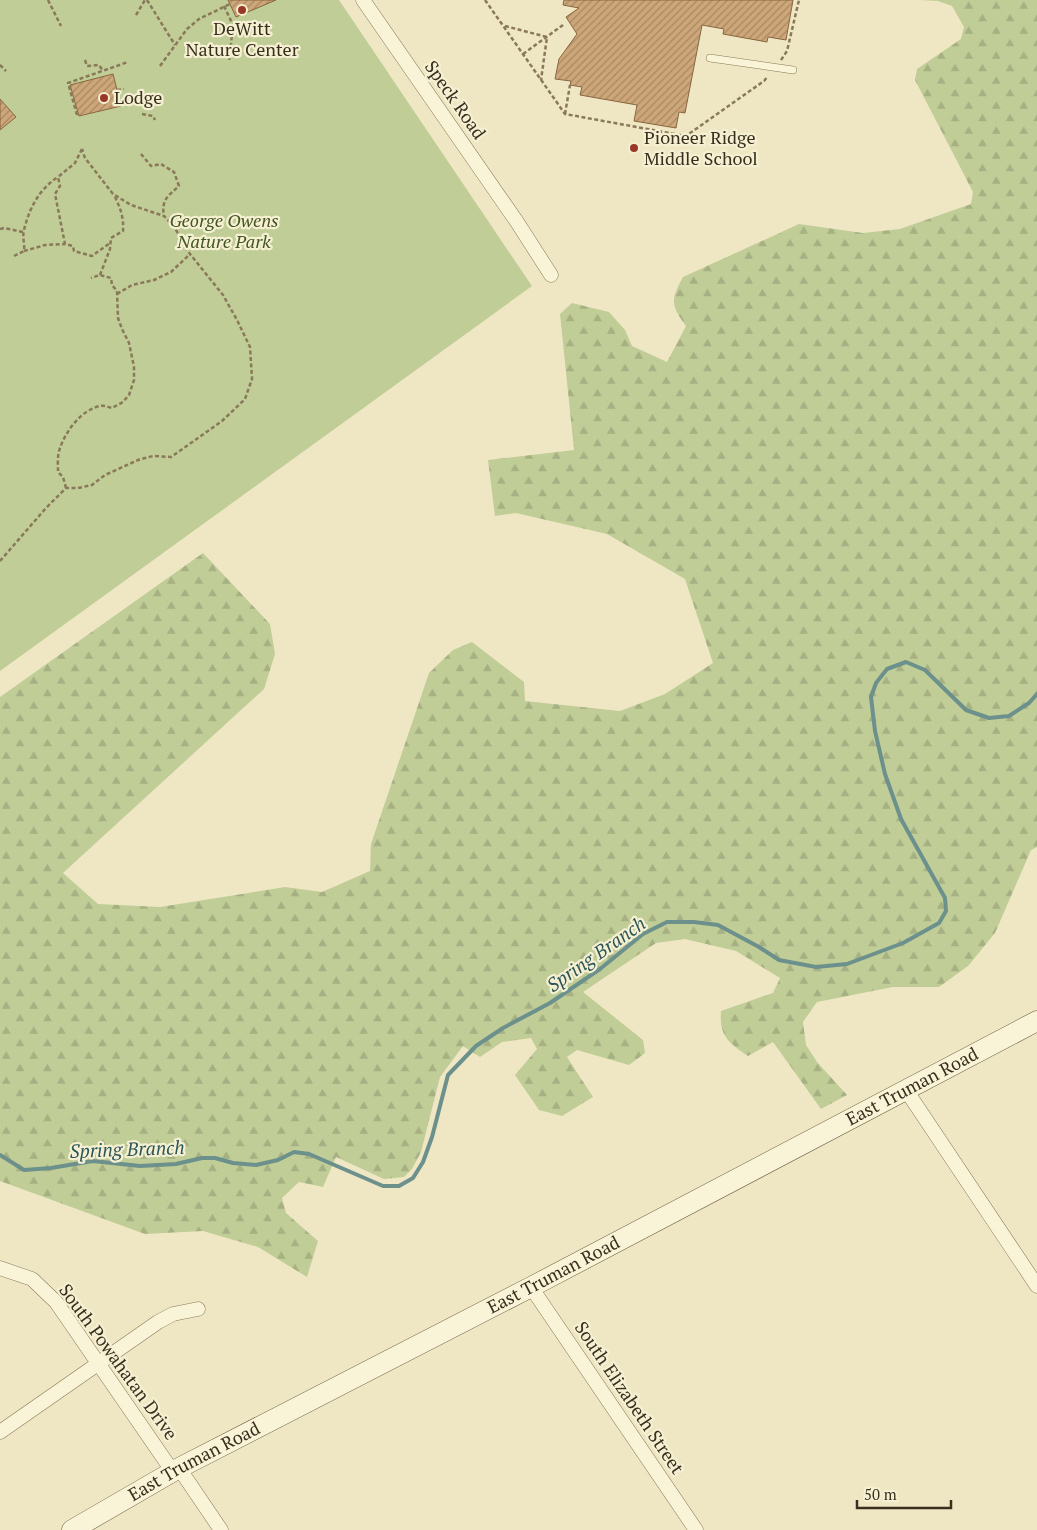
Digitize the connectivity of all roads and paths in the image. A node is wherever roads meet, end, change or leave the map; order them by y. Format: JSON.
{"nodes":[{"id":1,"x":48,"y":0,"type":"edge"},
{"id":2,"x":146,"y":0,"type":"edge"},
{"id":3,"x":363,"y":0,"type":"edge"},
{"id":4,"x":799,"y":0,"type":"edge"},
{"id":5,"x":487,"y":1,"type":"edge"},
{"id":6,"x":230,"y":4,"type":"dead end"},
{"id":7,"x":224,"y":6,"type":"junction"},
{"id":8,"x":136,"y":15,"type":"dead end"},
{"id":9,"x":563,"y":25,"type":"dead end"},
{"id":10,"x":61,"y":26,"type":"dead end"},
{"id":11,"x":503,"y":26,"type":"junction"},
{"id":12,"x":547,"y":37,"type":"junction"},
{"id":13,"x":175,"y":45,"type":"junction"},
{"id":14,"x":523,"y":54,"type":"junction"},
{"id":15,"x":710,"y":58,"type":"dead end"},
{"id":16,"x":85,"y":60,"type":"dead end"},
{"id":17,"x":128,"y":62,"type":"dead end"},
{"id":18,"x":229,"y":62,"type":"dead end"},
{"id":19,"x":0,"y":65,"type":"edge"},
{"id":20,"x":160,"y":66,"type":"dead end"},
{"id":21,"x":775,"y":68,"type":"junction"},
{"id":22,"x":793,"y":70,"type":"dead end"},
{"id":23,"x":6,"y":71,"type":"dead end"},
{"id":24,"x":102,"y":71,"type":"junction"},
{"id":25,"x":541,"y":80,"type":"junction"},
{"id":26,"x":570,"y":85,"type":"dead end"},
{"id":27,"x":124,"y":89,"type":"dead end"},
{"id":28,"x":117,"y":90,"type":"dead end"},
{"id":29,"x":142,"y":114,"type":"dead end"},
{"id":30,"x":565,"y":114,"type":"junction"},
{"id":31,"x":77,"y":115,"type":"dead end"},
{"id":32,"x":155,"y":120,"type":"dead end"},
{"id":33,"x":141,"y":154,"type":"dead end"},
{"id":34,"x":58,"y":177,"type":"junction"},
{"id":35,"x":113,"y":194,"type":"junction"},
{"id":36,"x":164,"y":216,"type":"junction"},
{"id":37,"x":0,"y":229,"type":"edge"},
{"id":38,"x":23,"y":232,"type":"junction"},
{"id":39,"x":110,"y":243,"type":"junction"},
{"id":40,"x":65,"y":244,"type":"junction"},
{"id":41,"x":24,"y":251,"type":"junction"},
{"id":42,"x":190,"y":254,"type":"junction"},
{"id":43,"x":14,"y":256,"type":"dead end"},
{"id":44,"x":100,"y":275,"type":"junction"},
{"id":45,"x":551,"y":275,"type":"dead end"},
{"id":46,"x":91,"y":278,"type":"dead end"},
{"id":47,"x":117,"y":294,"type":"junction"},
{"id":48,"x":66,"y":488,"type":"junction"},
{"id":49,"x":0,"y":561,"type":"edge"},
{"id":50,"x":1037,"y":1021,"type":"edge"},
{"id":51,"x":906,"y":1090,"type":"junction"},
{"id":52,"x":0,"y":1268,"type":"edge"},
{"id":53,"x":1037,"y":1286,"type":"edge"},
{"id":54,"x":531,"y":1287,"type":"junction"},
{"id":55,"x":198,"y":1309,"type":"dead end"},
{"id":56,"x":98,"y":1363,"type":"junction"},
{"id":57,"x":0,"y":1432,"type":"edge"},
{"id":58,"x":176,"y":1470,"type":"junction"},
{"id":59,"x":72,"y":1530,"type":"edge"},
{"id":60,"x":221,"y":1530,"type":"edge"},
{"id":61,"x":696,"y":1530,"type":"edge"}],
"edges":[{"from":1,"to":10,"type":"path"},
{"from":2,"to":8,"type":"path"},
{"from":2,"to":13,"type":"path"},
{"from":3,"to":45,"type":"street","name":"Speck Road"},
{"from":4,"to":21,"type":"path"},
{"from":5,"to":11,"type":"path"},
{"from":6,"to":7,"type":"path"},
{"from":7,"to":13,"type":"path"},
{"from":7,"to":18,"type":"path"},
{"from":9,"to":12,"type":"path"},
{"from":11,"to":12,"type":"path"},
{"from":11,"to":14,"type":"path"},
{"from":12,"to":14,"type":"path"},
{"from":12,"to":25,"type":"path"},
{"from":13,"to":20,"type":"path"},
{"from":14,"to":25,"type":"path"},
{"from":15,"to":21,"type":"lane"},
{"from":16,"to":24,"type":"path"},
{"from":17,"to":24,"type":"path"},
{"from":19,"to":23,"type":"path"},
{"from":21,"to":22,"type":"lane"},
{"from":21,"to":30,"type":"path"},
{"from":24,"to":31,"type":"path"},
{"from":25,"to":30,"type":"path"},
{"from":26,"to":30,"type":"path"},
{"from":27,"to":28,"type":"path"},
{"from":29,"to":32,"type":"path"},
{"from":33,"to":36,"type":"path"},
{"from":34,"to":35,"type":"path"},
{"from":34,"to":38,"type":"path"},
{"from":34,"to":40,"type":"path"},
{"from":35,"to":36,"type":"path"},
{"from":35,"to":39,"type":"path"},
{"from":36,"to":42,"type":"path"},
{"from":37,"to":38,"type":"path"},
{"from":38,"to":41,"type":"path"},
{"from":39,"to":40,"type":"path"},
{"from":39,"to":44,"type":"path"},
{"from":40,"to":41,"type":"path"},
{"from":41,"to":43,"type":"path"},
{"from":42,"to":47,"type":"path"},
{"from":42,"to":48,"type":"path"},
{"from":44,"to":46,"type":"path"},
{"from":44,"to":47,"type":"path"},
{"from":47,"to":48,"type":"path"},
{"from":48,"to":49,"type":"path"},
{"from":50,"to":51,"type":"main road","name":"East Truman Road"},
{"from":51,"to":53,"type":"street"},
{"from":51,"to":54,"type":"main road","name":"East Truman Road"},
{"from":52,"to":56,"type":"street","name":"South Powahatan Drive"},
{"from":54,"to":58,"type":"main road","name":"East Truman Road"},
{"from":54,"to":61,"type":"street","name":"South Elizabeth Street"},
{"from":55,"to":56,"type":"street"},
{"from":56,"to":57,"type":"street"},
{"from":56,"to":58,"type":"street","name":"South Powahatan Drive"},
{"from":58,"to":59,"type":"main road","name":"East Truman Road"},
{"from":58,"to":60,"type":"street","name":"South Powahatan Drive"}]}
